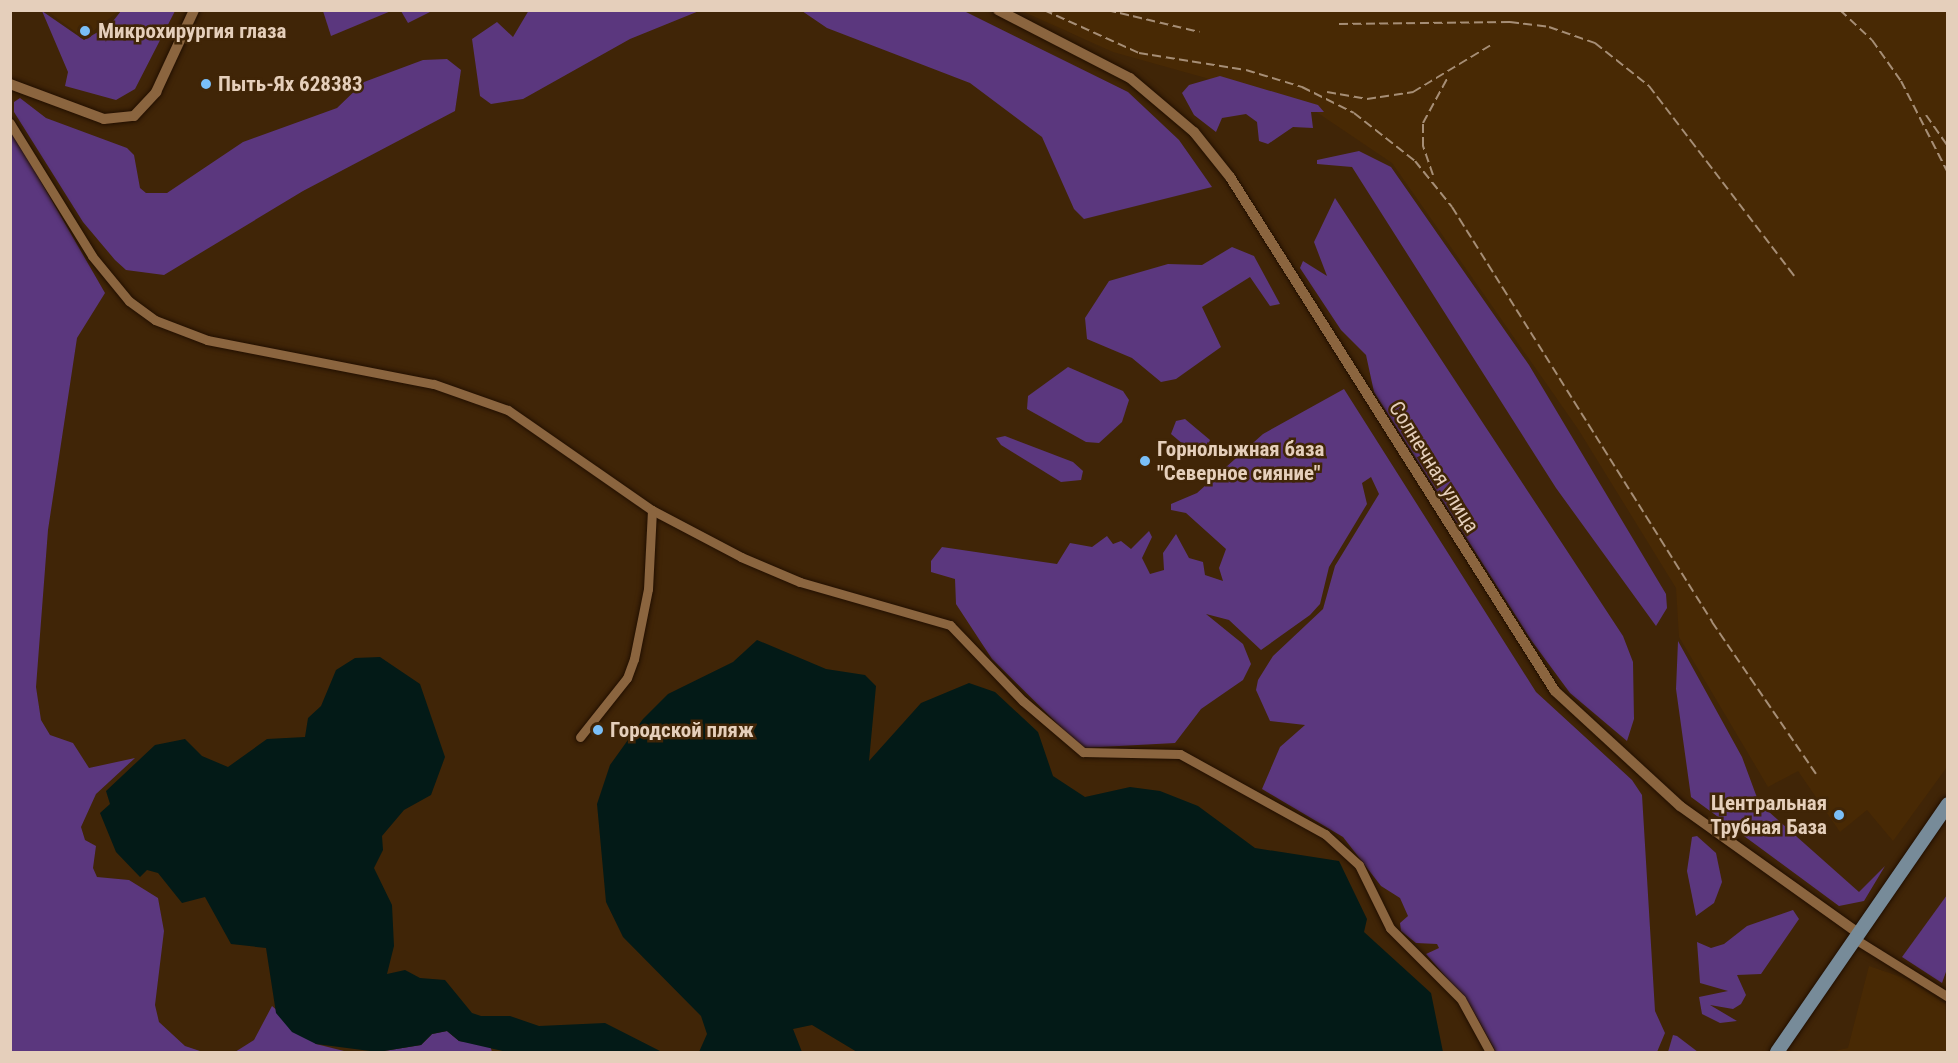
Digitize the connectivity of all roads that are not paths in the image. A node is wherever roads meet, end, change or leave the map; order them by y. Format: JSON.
{"nodes":[{"id":1,"x":194,"y":10,"type":"edge"},
{"id":2,"x":998,"y":10,"type":"edge"},
{"id":3,"x":10,"y":84,"type":"edge"},
{"id":4,"x":10,"y":123,"type":"edge"},
{"id":5,"x":652,"y":510,"type":"junction"},
{"id":6,"x":580,"y":737,"type":"dead end"},
{"id":7,"x":1947,"y":804,"type":"edge"},
{"id":8,"x":1857,"y":936,"type":"junction"},
{"id":9,"x":1947,"y":998,"type":"edge"},
{"id":10,"x":1490,"y":1053,"type":"edge"},
{"id":11,"x":1777,"y":1053,"type":"edge"}],
"edges":[{"from":1,"to":3,"type":"street"},
{"from":2,"to":8,"type":"street","name":"Солнечная улица"},
{"from":4,"to":5,"type":"street"},
{"from":5,"to":6,"type":"street"},
{"from":5,"to":10,"type":"street"},
{"from":7,"to":8,"type":"main road"},
{"from":8,"to":9,"type":"street","name":"Солнечная улица"},
{"from":8,"to":11,"type":"main road"}]}
